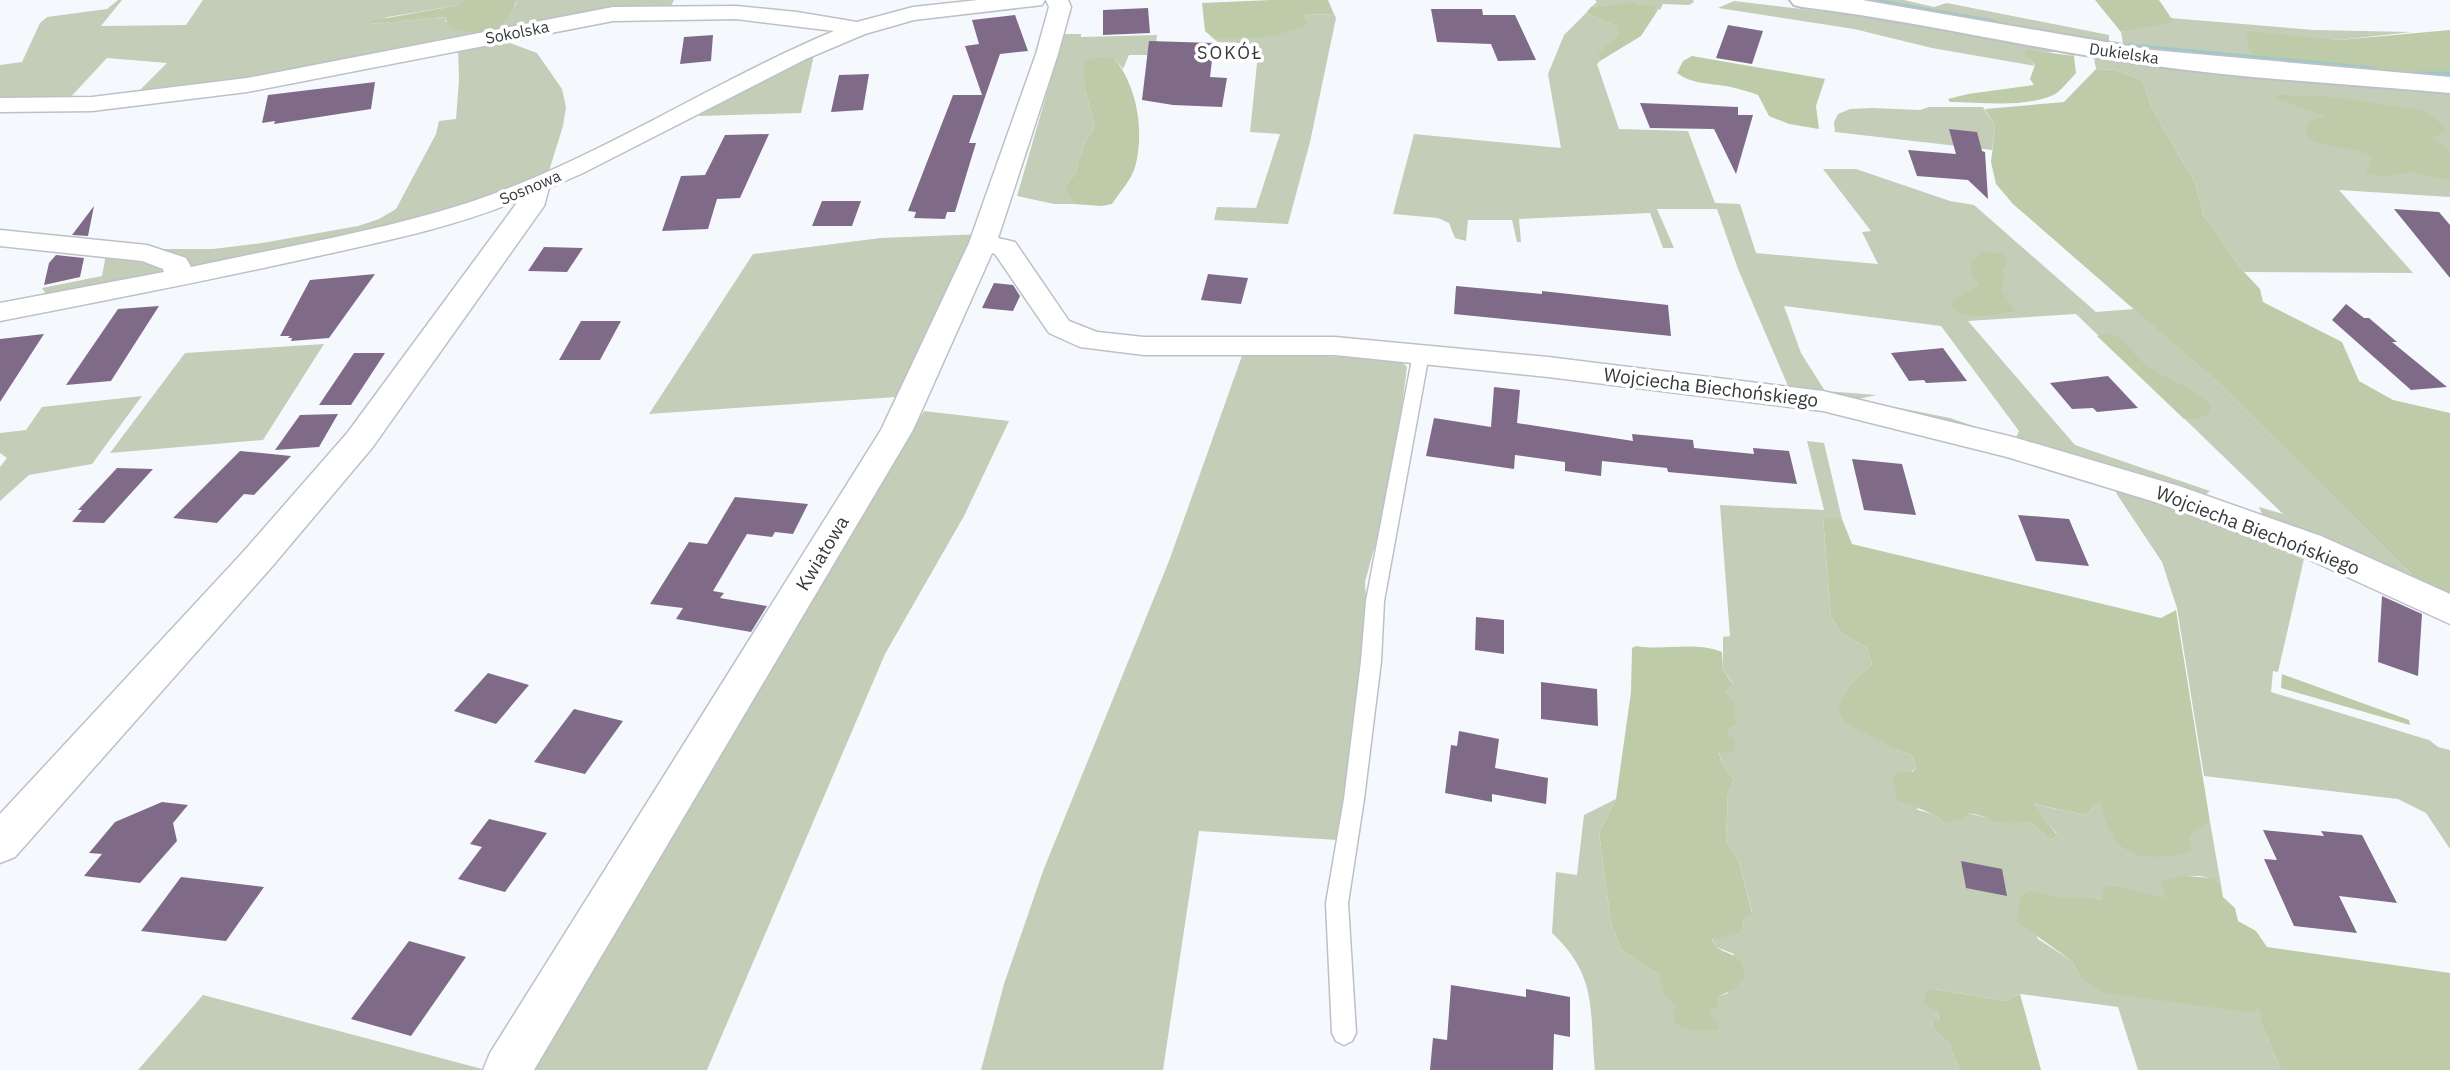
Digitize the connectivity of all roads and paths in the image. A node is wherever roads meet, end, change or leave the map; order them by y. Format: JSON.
{"nodes":[{"id":1,"x":1034,"y":0,"type":"edge"},
{"id":2,"x":1057,"y":0,"type":"edge"},
{"id":3,"x":1802,"y":0,"type":"edge"},
{"id":4,"x":682,"y":5,"type":"edge"},
{"id":5,"x":857,"y":29,"type":"junction"},
{"id":6,"x":2450,"y":85,"type":"edge"},
{"id":7,"x":0,"y":105,"type":"edge"},
{"id":8,"x":537,"y":185,"type":"junction"},
{"id":9,"x":0,"y":238,"type":"edge"},
{"id":10,"x":983,"y":243,"type":"junction"},
{"id":11,"x":179,"y":278,"type":"junction"},
{"id":12,"x":0,"y":312,"type":"edge"},
{"id":13,"x":1420,"y":354,"type":"junction"},
{"id":14,"x":2450,"y":610,"type":"edge"},
{"id":15,"x":0,"y":844,"type":"edge"},
{"id":16,"x":1344,"y":1033,"type":"dead end"},
{"id":17,"x":506,"y":1070,"type":"edge"}],
"edges":[{"from":1,"to":5,"type":"street","name":"Sokolska"},
{"from":2,"to":10,"type":"street","name":"Kwiatowa"},
{"from":3,"to":6,"type":"main road","name":"Dukielska"},
{"from":4,"to":5,"type":"street","name":"Sokolska"},
{"from":4,"to":7,"type":"street","name":"Sokolska"},
{"from":5,"to":8,"type":"street","name":"Sosnowa"},
{"from":8,"to":11,"type":"street","name":"Sosnowa"},
{"from":8,"to":15,"type":"street"},
{"from":9,"to":11,"type":"street"},
{"from":10,"to":13,"type":"street","name":"Wojciecha Biechońskiego"},
{"from":10,"to":17,"type":"street","name":"Kwiatowa"},
{"from":11,"to":12,"type":"street","name":"Sosnowa"},
{"from":13,"to":14,"type":"street","name":"Wojciecha Biechońskiego"},
{"from":13,"to":16,"type":"lane"}]}
